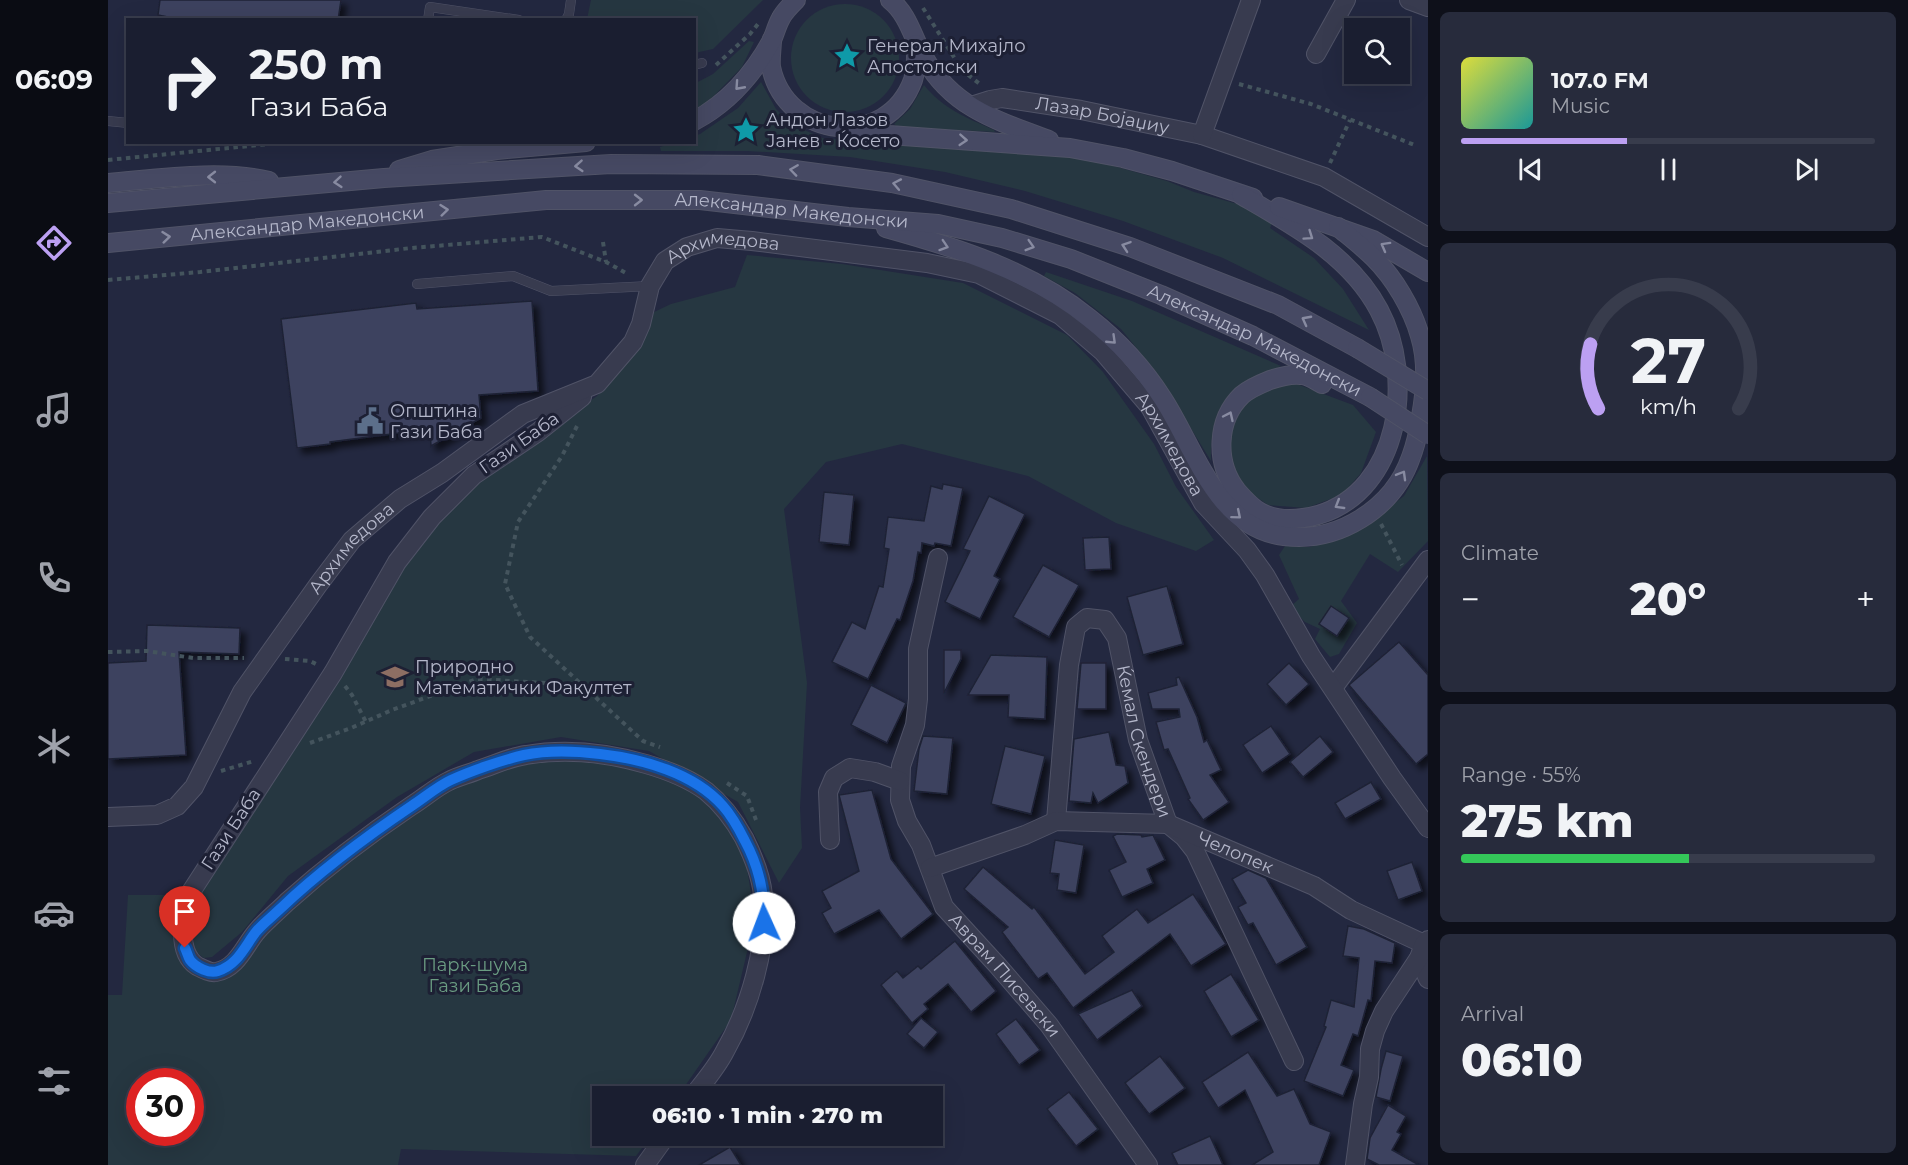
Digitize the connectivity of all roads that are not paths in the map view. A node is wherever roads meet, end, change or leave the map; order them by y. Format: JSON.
{"nodes":[{"id":1,"x":571,"y":0,"type":"edge"},
{"id":2,"x":796,"y":0,"type":"edge"},
{"id":3,"x":890,"y":0,"type":"edge"},
{"id":4,"x":1251,"y":0,"type":"edge"},
{"id":5,"x":1346,"y":0,"type":"edge"},
{"id":6,"x":1409,"y":0,"type":"edge"},
{"id":7,"x":431,"y":3,"type":"edge"},
{"id":8,"x":1428,"y":7,"type":"edge"},
{"id":9,"x":428,"y":18,"type":"edge"},
{"id":10,"x":509,"y":18,"type":"edge"},
{"id":11,"x":567,"y":18,"type":"edge"},
{"id":12,"x":772,"y":39,"type":"junction"},
{"id":13,"x":916,"y":44,"type":"junction"},
{"id":14,"x":1316,"y":54,"type":"dead end"},
{"id":15,"x":971,"y":106,"type":"junction"},
{"id":16,"x":696,"y":120,"type":"edge"},
{"id":17,"x":108,"y":121,"type":"edge"},
{"id":18,"x":126,"y":123,"type":"edge"},
{"id":19,"x":842,"y":129,"type":"junction"},
{"id":20,"x":1202,"y":135,"type":"junction"},
{"id":21,"x":532,"y":144,"type":"edge"},
{"id":22,"x":1070,"y":148,"type":"junction"},
{"id":23,"x":384,"y":178,"type":"junction"},
{"id":24,"x":108,"y":183,"type":"edge"},
{"id":25,"x":291,"y":186,"type":"junction"},
{"id":26,"x":1241,"y":195,"type":"junction"},
{"id":27,"x":108,"y":203,"type":"edge"},
{"id":28,"x":848,"y":217,"type":"junction"},
{"id":29,"x":1338,"y":227,"type":"junction"},
{"id":30,"x":1428,"y":237,"type":"edge"},
{"id":31,"x":108,"y":243,"type":"edge"},
{"id":32,"x":1428,"y":272,"type":"edge"},
{"id":33,"x":417,"y":284,"type":"dead end"},
{"id":34,"x":650,"y":286,"type":"junction"},
{"id":35,"x":597,"y":384,"type":"junction"},
{"id":36,"x":1428,"y":391,"type":"edge"},
{"id":37,"x":1370,"y":397,"type":"junction"},
{"id":38,"x":1428,"y":435,"type":"edge"},
{"id":39,"x":938,"y":558,"type":"dead end"},
{"id":40,"x":1428,"y":560,"type":"edge"},
{"id":41,"x":1334,"y":688,"type":"junction"},
{"id":42,"x":900,"y":781,"type":"junction"},
{"id":43,"x":108,"y":817,"type":"edge"},
{"id":44,"x":1056,"y":821,"type":"junction"},
{"id":45,"x":1168,"y":824,"type":"junction"},
{"id":46,"x":1428,"y":828,"type":"edge"},
{"id":47,"x":830,"y":840,"type":"dead end"},
{"id":48,"x":930,"y":868,"type":"junction"},
{"id":49,"x":1424,"y":948,"type":"edge"},
{"id":50,"x":1428,"y":980,"type":"edge"},
{"id":51,"x":1294,"y":1061,"type":"dead end"},
{"id":52,"x":700,"y":1086,"type":"edge"},
{"id":53,"x":659,"y":1146,"type":"edge"},
{"id":54,"x":647,"y":1164,"type":"edge"},
{"id":55,"x":1148,"y":1165,"type":"edge"},
{"id":56,"x":1355,"y":1165,"type":"edge"}],
"edges":[{"from":1,"to":11,"type":"lane"},
{"from":2,"to":12,"type":"street"},
{"from":3,"to":13,"type":"street"},
{"from":4,"to":20,"type":"street"},
{"from":5,"to":14,"type":"street"},
{"from":6,"to":8,"type":"street"},
{"from":7,"to":9,"type":"lane"},
{"from":7,"to":10,"type":"lane"},
{"from":12,"to":16,"type":"street","one_way":true},
{"from":12,"to":19,"type":"street"},
{"from":13,"to":15,"type":"street"},
{"from":13,"to":19,"type":"street"},
{"from":15,"to":20,"type":"street","name":"Лазар Бојаџиу"},
{"from":15,"to":22,"type":"street"},
{"from":17,"to":18,"type":"lane"},
{"from":19,"to":22,"type":"street","one_way":true},
{"from":20,"to":30,"type":"street","name":"Лазар Бојаџиу"},
{"from":21,"to":23,"type":"street"},
{"from":22,"to":26,"type":"street"},
{"from":23,"to":25,"type":"street","name":"Александар Македонски","one_way":true},
{"from":36,"to":23,"type":"street","name":"Александар Македонски","one_way":true,"bridge":true},
{"from":25,"to":24,"type":"street","one_way":true},
{"from":25,"to":27,"type":"street","name":"Александар Македонски"},
{"from":26,"to":29,"type":"street"},
{"from":26,"to":37,"type":"street","one_way":true},
{"from":28,"to":29,"type":"street","one_way":true},
{"from":31,"to":28,"type":"street","name":"Александар Македонски","one_way":true},
{"from":28,"to":37,"type":"street","name":"Александар Македонски","one_way":true},
{"from":32,"to":29,"type":"street","one_way":true},
{"from":33,"to":34,"type":"lane"},
{"from":34,"to":35,"type":"street","name":"Архимедова"},
{"from":34,"to":41,"type":"street","name":"Архимедова"},
{"from":35,"to":43,"type":"street","name":"Архимедова"},
{"from":35,"to":52,"type":"street","name":"Гази Баба"},
{"from":37,"to":38,"type":"street","name":"Александар Македонски","bridge":true},
{"from":39,"to":42,"type":"street","name":"Аврам Писевски"},
{"from":40,"to":41,"type":"street"},
{"from":41,"to":46,"type":"street","name":"Архимедова"},
{"from":42,"to":47,"type":"street"},
{"from":42,"to":48,"type":"street","name":"Аврам Писевски"},
{"from":44,"to":45,"type":"street","name":"Челопек"},
{"from":44,"to":45,"type":"street","name":"Ќемал Скендери"},
{"from":44,"to":48,"type":"street","name":"Челопек"},
{"from":45,"to":49,"type":"street","name":"Челопек"},
{"from":45,"to":51,"type":"street","name":"Ќемал Скендери"},
{"from":48,"to":55,"type":"street","name":"Аврам Писевски"},
{"from":49,"to":50,"type":"street"},
{"from":49,"to":56,"type":"street"},
{"from":53,"to":54,"type":"street"}]}
